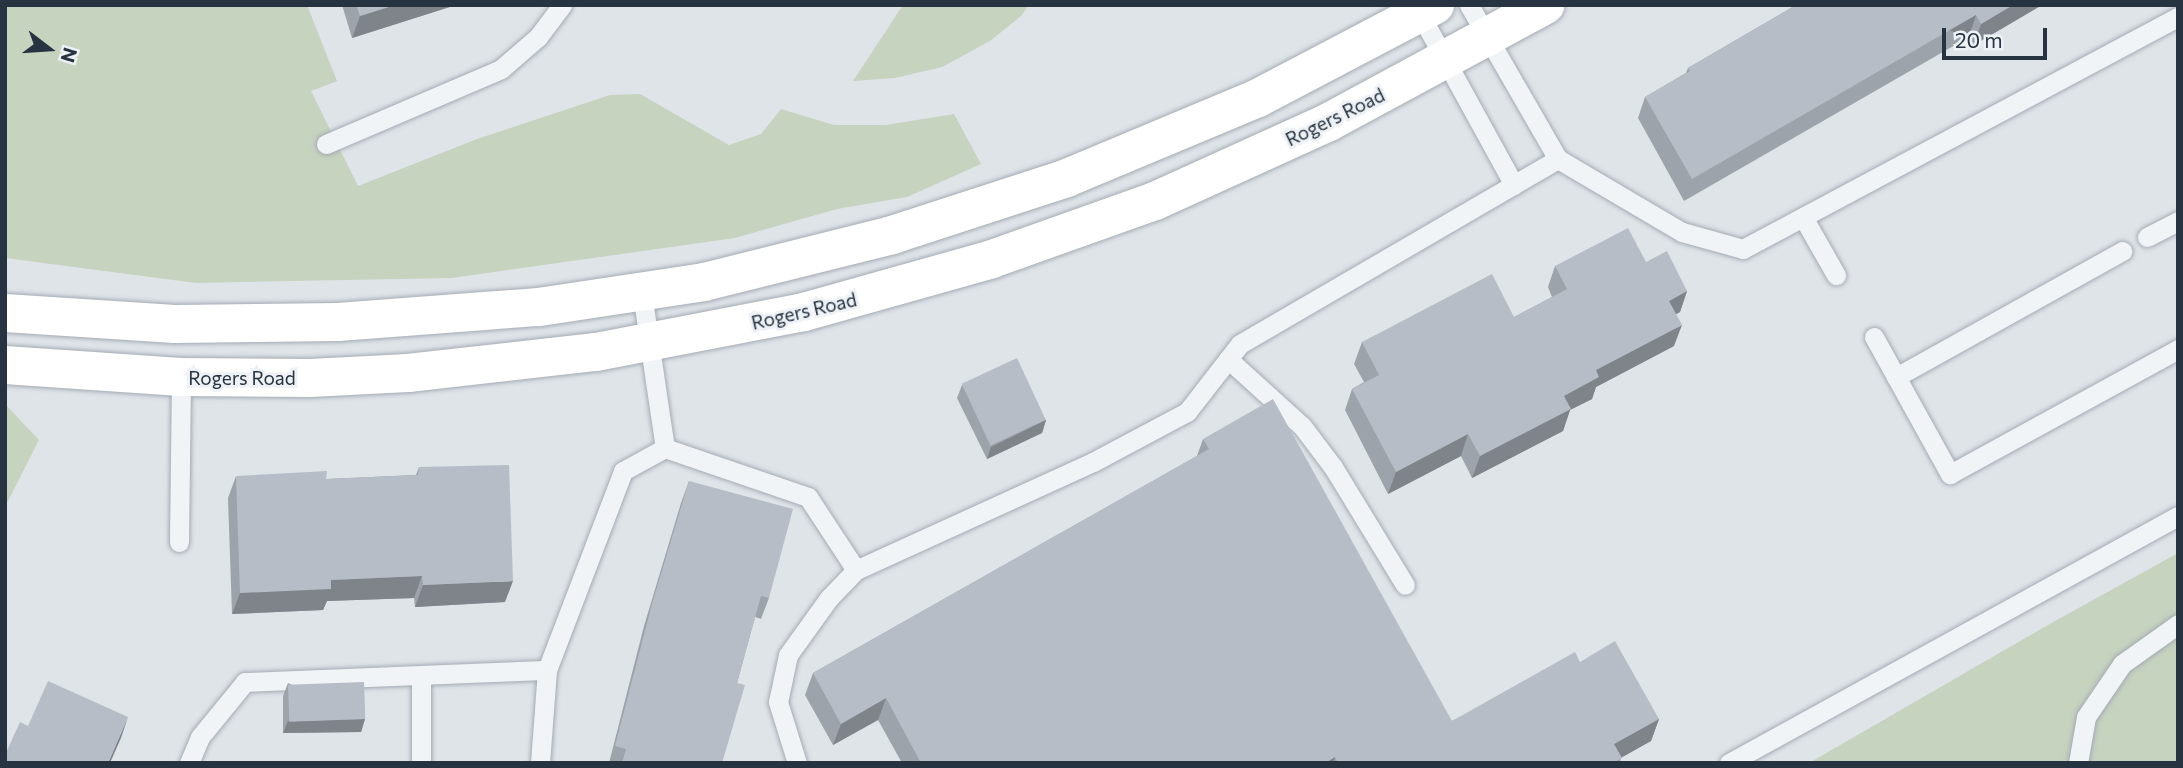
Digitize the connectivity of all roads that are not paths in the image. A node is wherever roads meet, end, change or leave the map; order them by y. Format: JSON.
{"nodes":[{"id":1,"x":562,"y":5,"type":"edge"},
{"id":2,"x":1469,"y":5,"type":"edge"},
{"id":3,"x":1545,"y":5,"type":"edge"},
{"id":4,"x":1428,"y":10,"type":"edge"},
{"id":5,"x":2178,"y":18,"type":"edge"},
{"id":6,"x":1488,"y":37,"type":"junction"},
{"id":7,"x":1446,"y":61,"type":"junction"},
{"id":8,"x":326,"y":144,"type":"dead end"},
{"id":9,"x":1558,"y":159,"type":"junction"},
{"id":10,"x":1514,"y":185,"type":"junction"},
{"id":11,"x":1803,"y":217,"type":"junction"},
{"id":12,"x":2178,"y":221,"type":"edge"},
{"id":13,"x":2147,"y":237,"type":"dead end"},
{"id":14,"x":2122,"y":251,"type":"dead end"},
{"id":15,"x":1836,"y":275,"type":"dead end"},
{"id":16,"x":642,"y":293,"type":"junction"},
{"id":17,"x":5,"y":313,"type":"edge"},
{"id":18,"x":1874,"y":337,"type":"dead end"},
{"id":19,"x":649,"y":343,"type":"junction"},
{"id":20,"x":2178,"y":349,"type":"edge"},
{"id":21,"x":1228,"y":359,"type":"junction"},
{"id":22,"x":5,"y":365,"type":"edge"},
{"id":23,"x":181,"y":377,"type":"junction"},
{"id":24,"x":1896,"y":377,"type":"junction"},
{"id":25,"x":666,"y":447,"type":"junction"},
{"id":26,"x":2178,"y":516,"type":"edge"},
{"id":27,"x":179,"y":542,"type":"dead end"},
{"id":28,"x":856,"y":570,"type":"junction"},
{"id":29,"x":1405,"y":585,"type":"dead end"},
{"id":30,"x":2178,"y":624,"type":"edge"},
{"id":31,"x":547,"y":670,"type":"junction"},
{"id":32,"x":421,"y":675,"type":"junction"},
{"id":33,"x":189,"y":763,"type":"edge"},
{"id":34,"x":421,"y":763,"type":"edge"},
{"id":35,"x":540,"y":763,"type":"edge"},
{"id":36,"x":797,"y":763,"type":"edge"},
{"id":37,"x":1729,"y":763,"type":"edge"},
{"id":38,"x":2078,"y":763,"type":"edge"}],
"edges":[{"from":1,"to":8,"type":"lane"},
{"from":2,"to":6,"type":"lane"},
{"from":3,"to":6,"type":"main road","name":"Rogers Road"},
{"from":4,"to":7,"type":"lane"},
{"from":4,"to":16,"type":"main road"},
{"from":5,"to":11,"type":"lane"},
{"from":6,"to":7,"type":"main road","name":"Rogers Road"},
{"from":6,"to":9,"type":"lane"},
{"from":7,"to":10,"type":"lane"},
{"from":7,"to":19,"type":"main road","name":"Rogers Road"},
{"from":9,"to":10,"type":"lane"},
{"from":9,"to":11,"type":"lane"},
{"from":10,"to":21,"type":"lane"},
{"from":11,"to":15,"type":"lane"},
{"from":12,"to":13,"type":"lane"},
{"from":14,"to":24,"type":"lane"},
{"from":16,"to":17,"type":"main road"},
{"from":16,"to":19,"type":"lane"},
{"from":18,"to":24,"type":"lane"},
{"from":19,"to":23,"type":"main road","name":"Rogers Road"},
{"from":19,"to":25,"type":"lane"},
{"from":20,"to":24,"type":"lane"},
{"from":21,"to":28,"type":"lane"},
{"from":21,"to":29,"type":"lane"},
{"from":22,"to":23,"type":"main road","name":"Rogers Road"},
{"from":23,"to":27,"type":"lane"},
{"from":25,"to":28,"type":"lane"},
{"from":25,"to":31,"type":"lane"},
{"from":26,"to":37,"type":"lane"},
{"from":28,"to":36,"type":"lane"},
{"from":30,"to":38,"type":"lane"},
{"from":31,"to":32,"type":"lane"},
{"from":31,"to":35,"type":"lane"},
{"from":32,"to":33,"type":"lane"},
{"from":32,"to":34,"type":"lane"}]}
